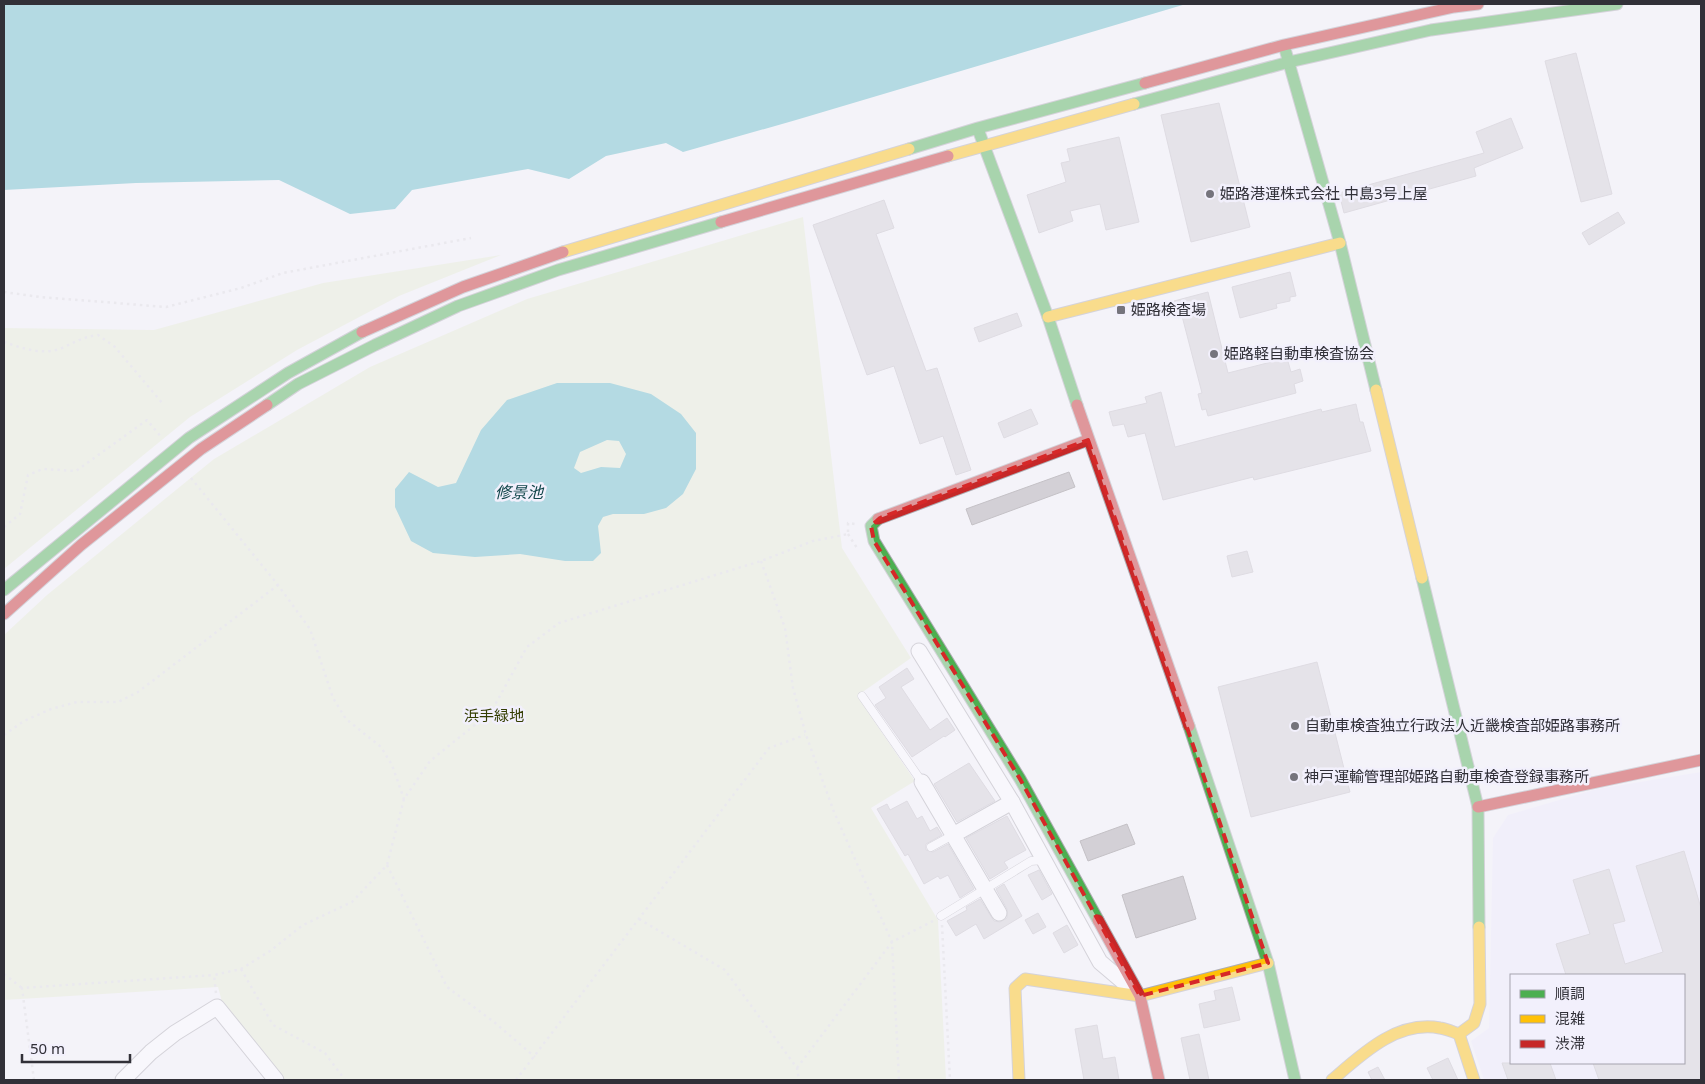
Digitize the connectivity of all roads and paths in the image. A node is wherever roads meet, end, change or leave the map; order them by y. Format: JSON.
{"nodes":[{"id":1,"x":1478,"y":4,"type":"edge"},
{"id":2,"x":1617,"y":4,"type":"edge"},
{"id":3,"x":1284,"y":45,"type":"junction"},
{"id":4,"x":1289,"y":62,"type":"junction"},
{"id":5,"x":978,"y":128,"type":"junction"},
{"id":6,"x":984,"y":146,"type":"junction"},
{"id":7,"x":471,"y":238,"type":"dead end"},
{"id":8,"x":1340,"y":243,"type":"junction"},
{"id":9,"x":4,"y":292,"type":"edge"},
{"id":10,"x":1048,"y":317,"type":"junction"},
{"id":11,"x":4,"y":342,"type":"edge"},
{"id":12,"x":163,"y":404,"type":"dead end"},
{"id":13,"x":1088,"y":440,"type":"junction"},
{"id":14,"x":173,"y":451,"type":"junction"},
{"id":15,"x":184,"y":463,"type":"junction"},
{"id":16,"x":871,"y":526,"type":"junction"},
{"id":17,"x":4,"y":527,"type":"edge"},
{"id":18,"x":761,"y":560,"type":"junction"},
{"id":19,"x":278,"y":585,"type":"junction"},
{"id":20,"x":4,"y":590,"type":"edge"},
{"id":21,"x":4,"y":614,"type":"edge"},
{"id":22,"x":919,"y":651,"type":"dead end"},
{"id":23,"x":862,"y":696,"type":"dead end"},
{"id":24,"x":4,"y":735,"type":"edge"},
{"id":25,"x":806,"y":735,"type":"junction"},
{"id":26,"x":1701,"y":760,"type":"edge"},
{"id":27,"x":922,"y":782,"type":"joint"},
{"id":28,"x":404,"y":799,"type":"junction"},
{"id":29,"x":1012,"y":802,"type":"junction"},
{"id":30,"x":1478,"y":806,"type":"junction"},
{"id":31,"x":953,"y":834,"type":"junction"},
{"id":32,"x":931,"y":847,"type":"dead end"},
{"id":33,"x":1044,"y":860,"type":"junction"},
{"id":34,"x":387,"y":865,"type":"junction"},
{"id":35,"x":986,"y":890,"type":"junction"},
{"id":36,"x":999,"y":913,"type":"dead end"},
{"id":37,"x":941,"y":916,"type":"junction"},
{"id":38,"x":639,"y":919,"type":"junction"},
{"id":39,"x":892,"y":942,"type":"junction"},
{"id":40,"x":1268,"y":963,"type":"junction"},
{"id":41,"x":241,"y":969,"type":"junction"},
{"id":42,"x":4,"y":974,"type":"edge"},
{"id":43,"x":214,"y":975,"type":"junction"},
{"id":44,"x":22,"y":988,"type":"junction"},
{"id":45,"x":1140,"y":996,"type":"junction"},
{"id":46,"x":216,"y":1007,"type":"junction"},
{"id":47,"x":1459,"y":1034,"type":"junction"},
{"id":48,"x":535,"y":1056,"type":"junction"},
{"id":49,"x":797,"y":1068,"type":"junction"},
{"id":50,"x":34,"y":1080,"type":"edge"},
{"id":51,"x":122,"y":1080,"type":"edge"},
{"id":52,"x":276,"y":1080,"type":"edge"},
{"id":53,"x":345,"y":1080,"type":"edge"},
{"id":54,"x":516,"y":1080,"type":"edge"},
{"id":55,"x":799,"y":1080,"type":"edge"},
{"id":56,"x":899,"y":1080,"type":"edge"},
{"id":57,"x":950,"y":1080,"type":"edge"},
{"id":58,"x":1020,"y":1080,"type":"edge"},
{"id":59,"x":1159,"y":1080,"type":"edge"},
{"id":60,"x":1295,"y":1080,"type":"edge"},
{"id":61,"x":1332,"y":1080,"type":"edge"},
{"id":62,"x":1474,"y":1080,"type":"edge"}],
"edges":[{"from":1,"to":3,"type":"street"},
{"from":2,"to":4,"type":"street"},
{"from":3,"to":4,"type":"street"},
{"from":3,"to":5,"type":"street"},
{"from":4,"to":6,"type":"street"},
{"from":4,"to":8,"type":"street"},
{"from":5,"to":6,"type":"street"},
{"from":5,"to":14,"type":"street"},
{"from":6,"to":10,"type":"street"},
{"from":6,"to":15,"type":"street"},
{"from":7,"to":9,"type":"path"},
{"from":8,"to":10,"type":"street"},
{"from":8,"to":30,"type":"street"},
{"from":10,"to":13,"type":"street"},
{"from":11,"to":12,"type":"path"},
{"from":13,"to":16,"type":"street"},
{"from":13,"to":40,"type":"street"},
{"from":14,"to":15,"type":"street"},
{"from":14,"to":17,"type":"path"},
{"from":14,"to":20,"type":"street"},
{"from":15,"to":19,"type":"path"},
{"from":15,"to":21,"type":"street"},
{"from":16,"to":18,"type":"path"},
{"from":16,"to":45,"type":"street"},
{"from":18,"to":25,"type":"path"},
{"from":18,"to":28,"type":"path"},
{"from":19,"to":24,"type":"path"},
{"from":19,"to":28,"type":"path"},
{"from":22,"to":29,"type":"street"},
{"from":23,"to":27,"type":"lane"},
{"from":25,"to":38,"type":"path"},
{"from":25,"to":39,"type":"path"},
{"from":26,"to":30,"type":"street"},
{"from":27,"to":31,"type":"street"},
{"from":28,"to":34,"type":"path"},
{"from":29,"to":31,"type":"street"},
{"from":29,"to":33,"type":"street"},
{"from":30,"to":47,"type":"street"},
{"from":31,"to":32,"type":"lane"},
{"from":31,"to":35,"type":"street"},
{"from":33,"to":35,"type":"lane"},
{"from":33,"to":45,"type":"street"},
{"from":34,"to":41,"type":"path"},
{"from":34,"to":48,"type":"path"},
{"from":35,"to":36,"type":"street"},
{"from":35,"to":37,"type":"lane"},
{"from":37,"to":39,"type":"path"},
{"from":37,"to":57,"type":"path"},
{"from":38,"to":48,"type":"path"},
{"from":38,"to":49,"type":"path"},
{"from":39,"to":49,"type":"path"},
{"from":39,"to":56,"type":"path"},
{"from":40,"to":45,"type":"street"},
{"from":40,"to":60,"type":"street"},
{"from":41,"to":43,"type":"path"},
{"from":41,"to":53,"type":"path"},
{"from":42,"to":44,"type":"path"},
{"from":43,"to":44,"type":"path"},
{"from":43,"to":46,"type":"path"},
{"from":44,"to":50,"type":"path"},
{"from":45,"to":58,"type":"street"},
{"from":45,"to":59,"type":"street"},
{"from":46,"to":51,"type":"street"},
{"from":46,"to":52,"type":"street"},
{"from":47,"to":61,"type":"street"},
{"from":47,"to":62,"type":"street"},
{"from":48,"to":54,"type":"path"},
{"from":49,"to":55,"type":"path"}]}
